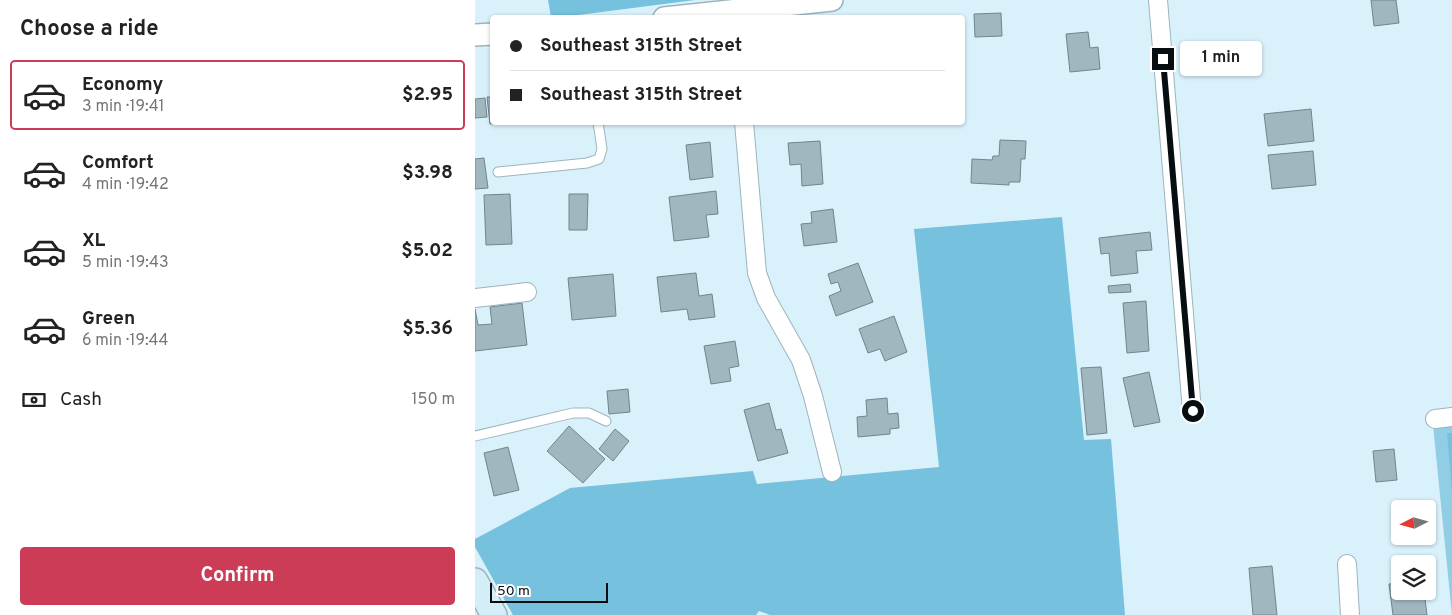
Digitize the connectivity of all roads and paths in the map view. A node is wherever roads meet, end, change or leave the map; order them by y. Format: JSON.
{"nodes":[{"id":1,"x":832,"y":0,"type":"edge"},
{"id":2,"x":1158,"y":0,"type":"edge"},
{"id":3,"x":735,"y":14,"type":"edge"},
{"id":4,"x":717,"y":15,"type":"edge"},
{"id":5,"x":490,"y":34,"type":"edge"},
{"id":6,"x":475,"y":35,"type":"edge"},
{"id":7,"x":598,"y":125,"type":"edge"},
{"id":8,"x":744,"y":125,"type":"edge"},
{"id":9,"x":497,"y":172,"type":"dead end"},
{"id":10,"x":527,"y":292,"type":"dead end"},
{"id":11,"x":475,"y":298,"type":"edge"},
{"id":12,"x":1193,"y":411,"type":"dead end"},
{"id":13,"x":606,"y":422,"type":"dead end"},
{"id":14,"x":475,"y":436,"type":"edge"},
{"id":15,"x":832,"y":472,"type":"dead end"},
{"id":16,"x":1347,"y":564,"type":"dead end"},
{"id":17,"x":475,"y":581,"type":"edge"},
{"id":18,"x":494,"y":615,"type":"edge"},
{"id":19,"x":1350,"y":615,"type":"edge"}],
"edges":[{"from":1,"to":3,"type":"street"},
{"from":2,"to":12,"type":"street"},
{"from":3,"to":4,"type":"street"},
{"from":5,"to":6,"type":"street"},
{"from":7,"to":9,"type":"lane"},
{"from":8,"to":15,"type":"street"},
{"from":10,"to":11,"type":"street"},
{"from":13,"to":14,"type":"lane"},
{"from":16,"to":19,"type":"street"},
{"from":17,"to":18,"type":"main road"}]}
